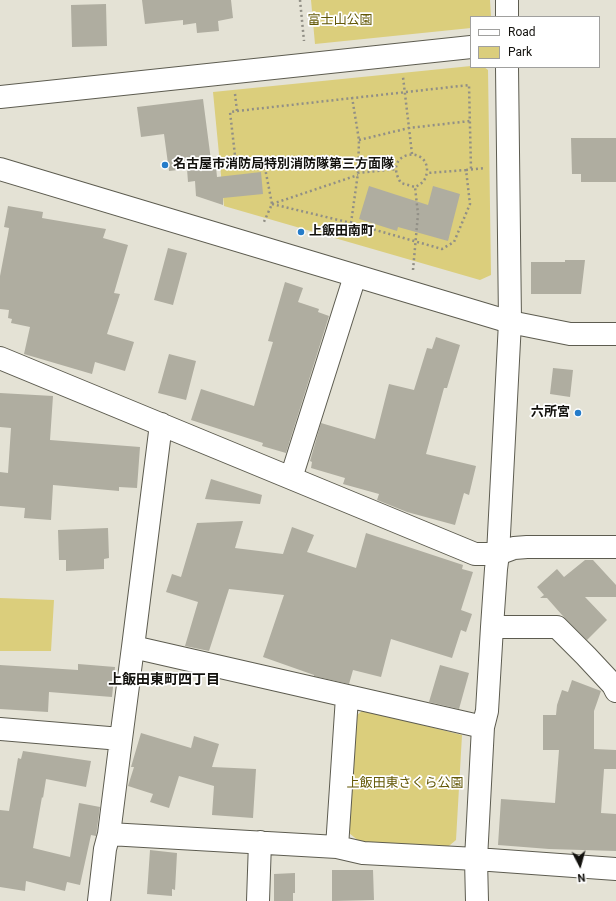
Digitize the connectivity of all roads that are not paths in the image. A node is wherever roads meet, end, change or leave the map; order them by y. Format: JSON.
{"nodes":[{"id":1,"x":507,"y":0,"type":"edge"},
{"id":2,"x":507,"y":16,"type":"edge"},
{"id":3,"x":470,"y":47,"type":"edge"},
{"id":4,"x":507,"y":68,"type":"edge"},
{"id":5,"x":0,"y":97,"type":"edge"},
{"id":6,"x":0,"y":169,"type":"edge"},
{"id":7,"x":355,"y":276,"type":"junction"},
{"id":8,"x":510,"y":322,"type":"junction"},
{"id":9,"x":616,"y":334,"type":"edge"},
{"id":10,"x":0,"y":358,"type":"edge"},
{"id":11,"x":161,"y":424,"type":"junction"},
{"id":12,"x":291,"y":478,"type":"junction"},
{"id":13,"x":616,"y":547,"type":"edge"},
{"id":14,"x":498,"y":554,"type":"junction"},
{"id":15,"x":492,"y":627,"type":"junction"},
{"id":16,"x":133,"y":647,"type":"junction"},
{"id":17,"x":616,"y":691,"type":"edge"},
{"id":18,"x":347,"y":696,"type":"junction"},
{"id":19,"x":483,"y":727,"type":"junction"},
{"id":20,"x":0,"y":729,"type":"edge"},
{"id":21,"x":121,"y":739,"type":"junction"},
{"id":22,"x":109,"y":834,"type":"junction"},
{"id":23,"x":260,"y":842,"type":"junction"},
{"id":24,"x":337,"y":848,"type":"junction"},
{"id":25,"x":476,"y":859,"type":"junction"},
{"id":26,"x":616,"y":870,"type":"edge"},
{"id":27,"x":99,"y":901,"type":"edge"},
{"id":28,"x":258,"y":901,"type":"edge"},
{"id":29,"x":477,"y":901,"type":"edge"}],
"edges":[{"from":1,"to":2,"type":"street"},
{"from":3,"to":5,"type":"street"},
{"from":4,"to":8,"type":"street"},
{"from":6,"to":7,"type":"street"},
{"from":7,"to":8,"type":"street"},
{"from":7,"to":12,"type":"street"},
{"from":8,"to":9,"type":"street"},
{"from":8,"to":14,"type":"street"},
{"from":10,"to":11,"type":"street"},
{"from":11,"to":12,"type":"street"},
{"from":11,"to":16,"type":"street"},
{"from":12,"to":14,"type":"street"},
{"from":13,"to":14,"type":"street"},
{"from":14,"to":15,"type":"street"},
{"from":15,"to":17,"type":"street"},
{"from":15,"to":19,"type":"street"},
{"from":16,"to":18,"type":"street"},
{"from":16,"to":21,"type":"street"},
{"from":18,"to":19,"type":"street"},
{"from":18,"to":24,"type":"street"},
{"from":19,"to":25,"type":"street"},
{"from":20,"to":21,"type":"street"},
{"from":21,"to":22,"type":"street"},
{"from":22,"to":23,"type":"street"},
{"from":22,"to":27,"type":"street"},
{"from":23,"to":24,"type":"street"},
{"from":23,"to":28,"type":"street"},
{"from":24,"to":25,"type":"street"},
{"from":25,"to":26,"type":"street"},
{"from":25,"to":29,"type":"street"}]}
